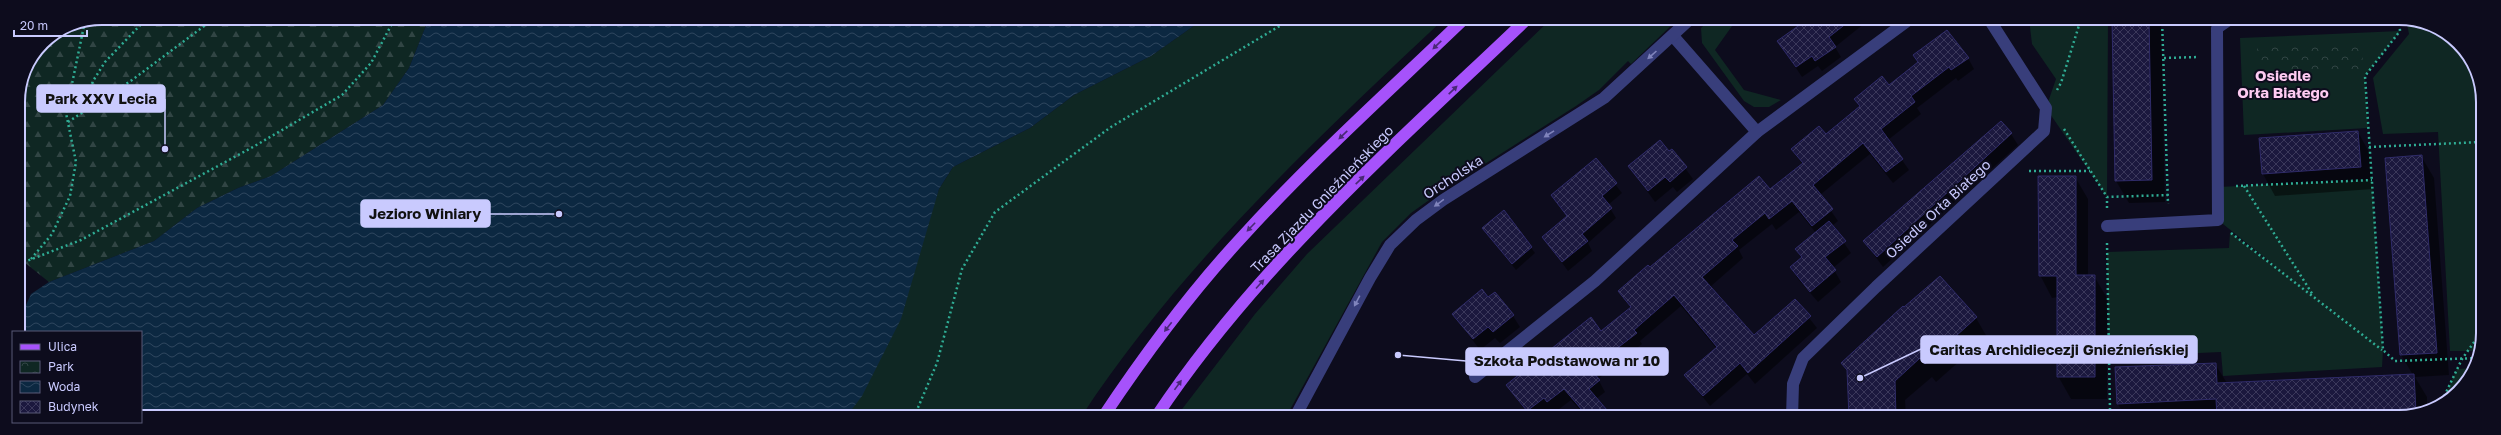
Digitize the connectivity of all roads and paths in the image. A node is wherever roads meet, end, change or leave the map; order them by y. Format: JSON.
{"nodes":[{"id":1,"x":140,"y":25,"type":"edge"},
{"id":2,"x":206,"y":25,"type":"edge"},
{"id":3,"x":391,"y":25,"type":"edge"},
{"id":4,"x":1281,"y":25,"type":"edge"},
{"id":5,"x":1458,"y":25,"type":"edge"},
{"id":6,"x":1521,"y":25,"type":"edge"},
{"id":7,"x":1683,"y":25,"type":"edge"},
{"id":8,"x":1902,"y":25,"type":"edge"},
{"id":9,"x":1992,"y":25,"type":"edge"},
{"id":10,"x":2079,"y":25,"type":"edge"},
{"id":11,"x":2162,"y":25,"type":"edge"},
{"id":12,"x":2221,"y":25,"type":"edge"},
{"id":13,"x":2400,"y":25,"type":"edge"},
{"id":14,"x":84,"y":27,"type":"edge"},
{"id":15,"x":1673,"y":36,"type":"junction"},
{"id":16,"x":2217,"y":56,"type":"junction"},
{"id":17,"x":2164,"y":58,"type":"junction"},
{"id":18,"x":2046,"y":108,"type":"junction"},
{"id":19,"x":82,"y":112,"type":"junction"},
{"id":20,"x":68,"y":122,"type":"junction"},
{"id":21,"x":1757,"y":132,"type":"junction"},
{"id":22,"x":2476,"y":142,"type":"edge"},
{"id":23,"x":2369,"y":147,"type":"junction"},
{"id":24,"x":2001,"y":171,"type":"junction"},
{"id":25,"x":2090,"y":171,"type":"junction"},
{"id":26,"x":2372,"y":180,"type":"junction"},
{"id":27,"x":2243,"y":186,"type":"junction"},
{"id":28,"x":2218,"y":187,"type":"junction"},
{"id":29,"x":2168,"y":195,"type":"junction"},
{"id":30,"x":2107,"y":197,"type":"junction"},
{"id":31,"x":2218,"y":220,"type":"junction"},
{"id":32,"x":2168,"y":222,"type":"junction"},
{"id":33,"x":2107,"y":226,"type":"junction"},
{"id":34,"x":31,"y":259,"type":"junction"},
{"id":35,"x":25,"y":262,"type":"edge"},
{"id":36,"x":2315,"y":298,"type":"junction"},
{"id":37,"x":2475,"y":340,"type":"edge"},
{"id":38,"x":2383,"y":350,"type":"junction"},
{"id":39,"x":2472,"y":358,"type":"edge"},
{"id":40,"x":2462,"y":359,"type":"junction"},
{"id":41,"x":1475,"y":377,"type":"dead end"},
{"id":42,"x":2445,"y":395,"type":"edge"},
{"id":43,"x":917,"y":410,"type":"edge"},
{"id":44,"x":1108,"y":410,"type":"edge"},
{"id":45,"x":1161,"y":410,"type":"edge"},
{"id":46,"x":1300,"y":410,"type":"edge"},
{"id":47,"x":1792,"y":410,"type":"edge"},
{"id":48,"x":2110,"y":410,"type":"edge"}],
"edges":[{"from":1,"to":19,"type":"path"},
{"from":2,"to":19,"type":"path"},
{"from":3,"to":34,"type":"path"},
{"from":4,"to":43,"type":"path"},
{"from":5,"to":44,"type":"main road","name":"Trasa Zjazdu Gnieźnieńskiego","one_way":true},
{"from":45,"to":6,"type":"main road","name":"Trasa Zjazdu Gnieźnieńskiego","one_way":true},
{"from":7,"to":15,"type":"street","name":"Orcholska"},
{"from":8,"to":21,"type":"street"},
{"from":9,"to":18,"type":"street"},
{"from":10,"to":18,"type":"path"},
{"from":11,"to":17,"type":"path"},
{"from":12,"to":16,"type":"street"},
{"from":13,"to":23,"type":"path"},
{"from":14,"to":20,"type":"path"},
{"from":15,"to":21,"type":"street"},
{"from":15,"to":46,"type":"street","name":"Orcholska","one_way":true},
{"from":16,"to":17,"type":"path"},
{"from":16,"to":28,"type":"street"},
{"from":17,"to":29,"type":"path"},
{"from":18,"to":24,"type":"street","name":"Osiedle Orła Białego"},
{"from":18,"to":25,"type":"path"},
{"from":19,"to":20,"type":"path"},
{"from":20,"to":34,"type":"path"},
{"from":21,"to":41,"type":"street"},
{"from":22,"to":23,"type":"path"},
{"from":23,"to":26,"type":"path"},
{"from":24,"to":25,"type":"path"},
{"from":24,"to":47,"type":"street","name":"Osiedle Orła Białego"},
{"from":25,"to":30,"type":"path"},
{"from":26,"to":27,"type":"path"},
{"from":26,"to":38,"type":"path"},
{"from":27,"to":28,"type":"path"},
{"from":27,"to":36,"type":"path"},
{"from":28,"to":31,"type":"street"},
{"from":29,"to":30,"type":"path"},
{"from":29,"to":32,"type":"path"},
{"from":30,"to":33,"type":"path"},
{"from":31,"to":32,"type":"street"},
{"from":31,"to":36,"type":"path"},
{"from":32,"to":33,"type":"street"},
{"from":33,"to":48,"type":"path"},
{"from":34,"to":35,"type":"path"},
{"from":36,"to":38,"type":"path"},
{"from":37,"to":40,"type":"path"},
{"from":38,"to":40,"type":"path"},
{"from":39,"to":40,"type":"path"},
{"from":40,"to":42,"type":"path"}]}
